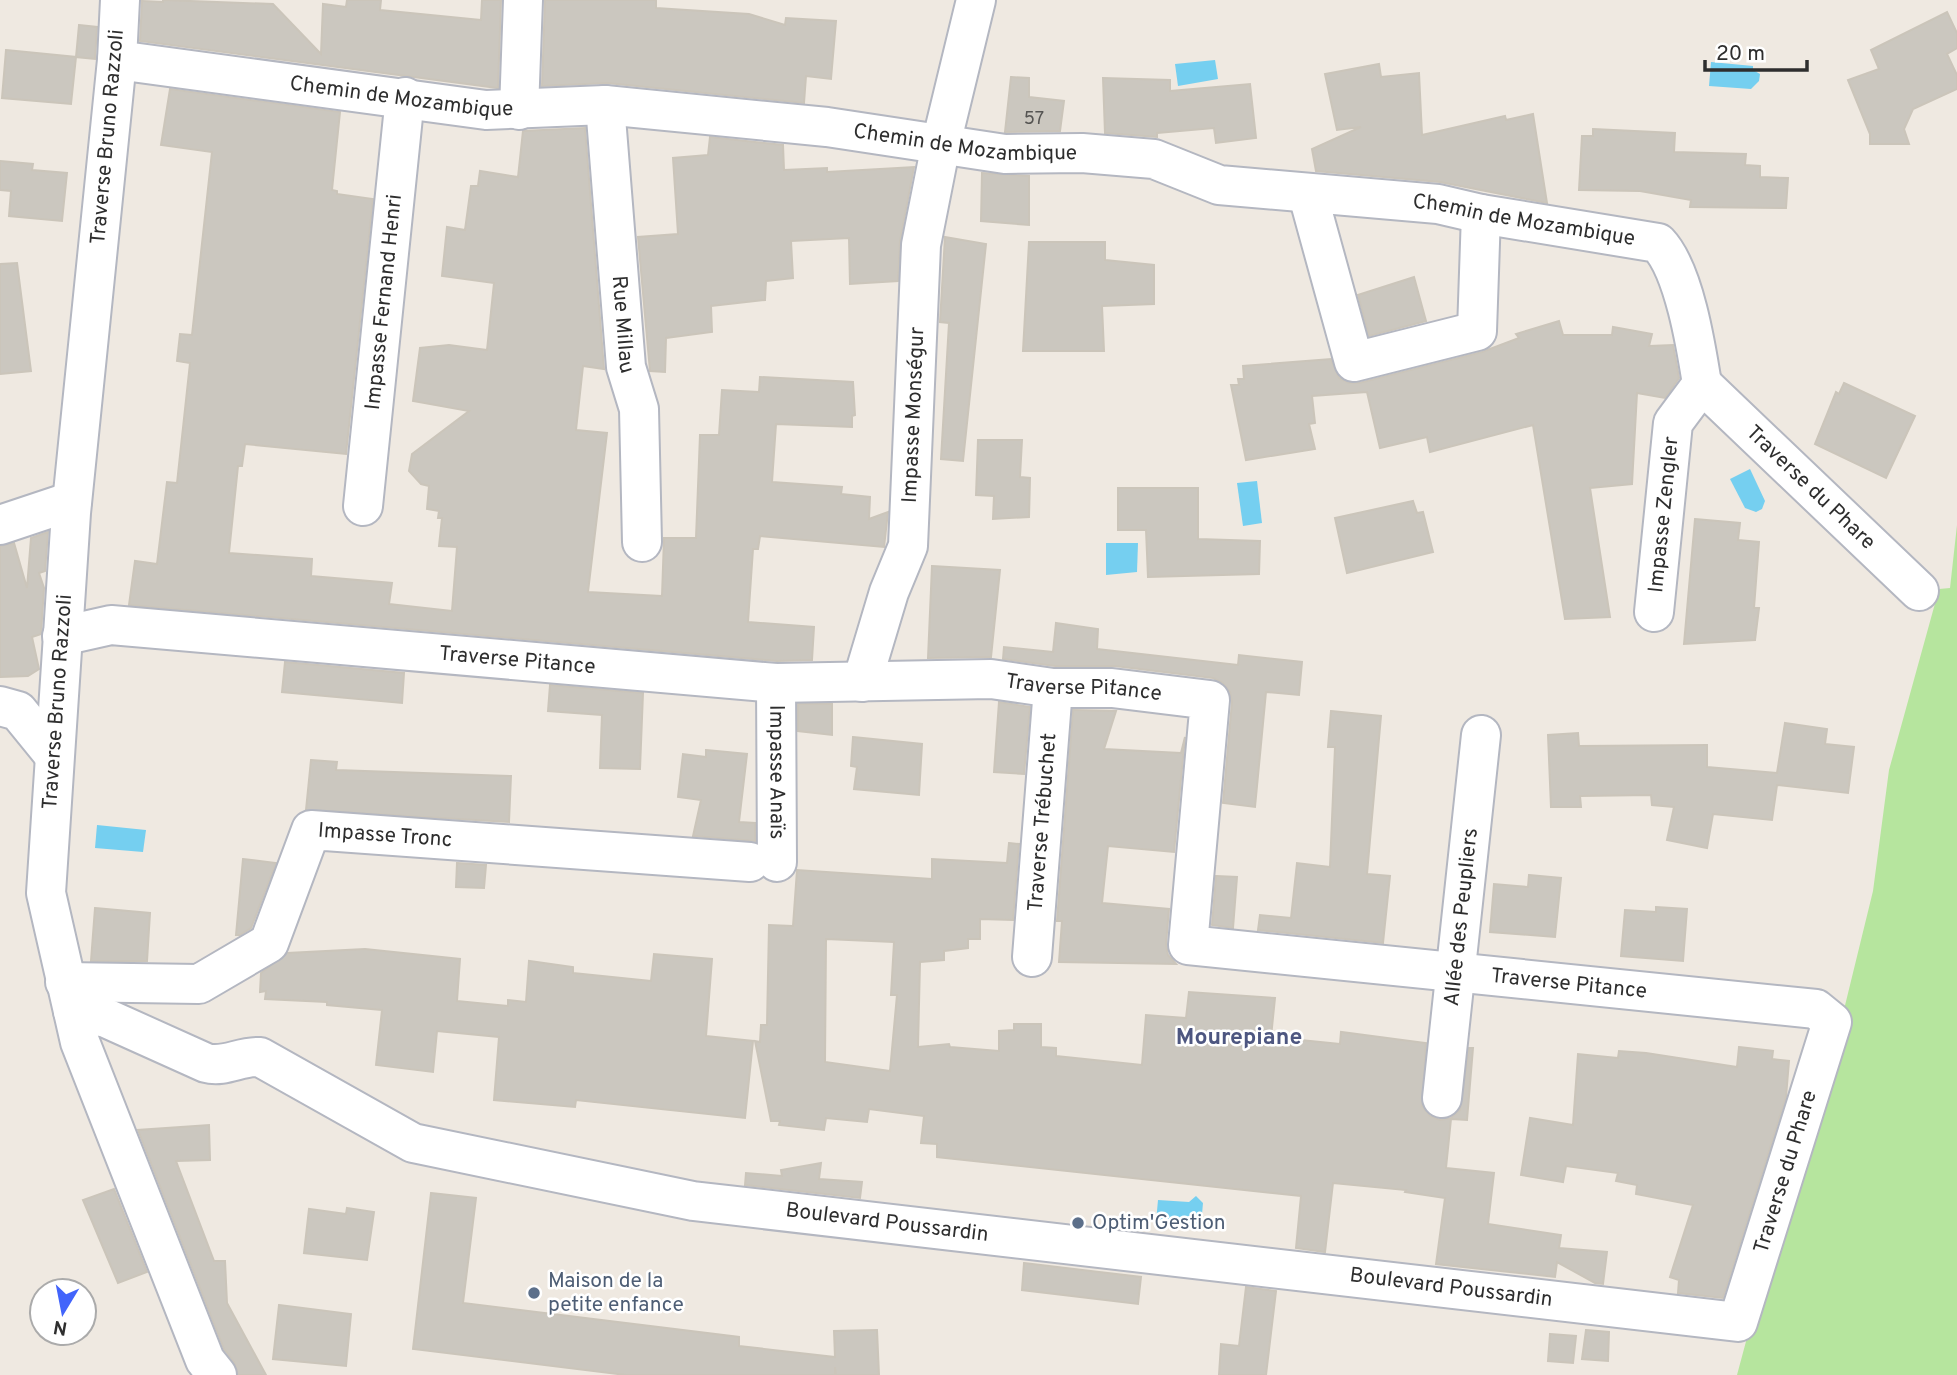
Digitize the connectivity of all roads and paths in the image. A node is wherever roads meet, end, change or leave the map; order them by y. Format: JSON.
{"nodes":[{"id":1,"x":120,"y":0,"type":"edge"},
{"id":2,"x":523,"y":0,"type":"edge"},
{"id":3,"x":975,"y":0,"type":"edge"},
{"id":4,"x":117,"y":60,"type":"junction"},
{"id":5,"x":405,"y":97,"type":"junction"},
{"id":6,"x":604,"y":105,"type":"junction"},
{"id":7,"x":519,"y":110,"type":"junction"},
{"id":8,"x":941,"y":144,"type":"junction"},
{"id":9,"x":1308,"y":195,"type":"junction"},
{"id":10,"x":1481,"y":214,"type":"junction"},
{"id":11,"x":1702,"y":384,"type":"junction"},
{"id":12,"x":72,"y":501,"type":"junction"},
{"id":13,"x":363,"y":506,"type":"dead end"},
{"id":14,"x":0,"y":525,"type":"edge"},
{"id":15,"x":642,"y":542,"type":"dead end"},
{"id":16,"x":1919,"y":591,"type":"dead end"},
{"id":17,"x":1654,"y":612,"type":"dead end"},
{"id":18,"x":62,"y":636,"type":"junction"},
{"id":19,"x":862,"y":682,"type":"junction"},
{"id":20,"x":776,"y":683,"type":"junction"},
{"id":21,"x":1053,"y":688,"type":"junction"},
{"id":22,"x":0,"y":706,"type":"edge"},
{"id":23,"x":1481,"y":735,"type":"dead end"},
{"id":24,"x":53,"y":754,"type":"junction"},
{"id":25,"x":764,"y":862,"type":"joint"},
{"id":26,"x":1032,"y":957,"type":"dead end"},
{"id":27,"x":1455,"y":972,"type":"junction"},
{"id":28,"x":69,"y":996,"type":"junction"},
{"id":29,"x":1832,"y":1022,"type":"joint"},
{"id":30,"x":1442,"y":1098,"type":"dead end"},
{"id":31,"x":1738,"y":1322,"type":"joint"},
{"id":32,"x":216,"y":1375,"type":"edge"}],
"edges":[{"from":1,"to":4,"type":"street","name":"Traverse Bruno Razzoli"},
{"from":2,"to":7,"type":"street"},
{"from":3,"to":8,"type":"street","name":"Impasse Monségur"},
{"from":4,"to":5,"type":"street","name":"Chemin de Mozambique"},
{"from":4,"to":12,"type":"street","name":"Traverse Bruno Razzoli"},
{"from":5,"to":7,"type":"street","name":"Chemin de Mozambique"},
{"from":5,"to":13,"type":"street","name":"Impasse Fernand Henri"},
{"from":6,"to":7,"type":"street","name":"Chemin de Mozambique"},
{"from":6,"to":8,"type":"street","name":"Chemin de Mozambique"},
{"from":6,"to":15,"type":"street","name":"Rue Millau"},
{"from":8,"to":9,"type":"street","name":"Chemin de Mozambique"},
{"from":8,"to":19,"type":"street","name":"Impasse Monségur"},
{"from":9,"to":10,"type":"street","name":"Chemin de Mozambique"},
{"from":9,"to":10,"type":"street"},
{"from":10,"to":11,"type":"street","name":"Chemin de Mozambique"},
{"from":11,"to":16,"type":"street","name":"Traverse du Phare"},
{"from":11,"to":17,"type":"street","name":"Impasse Zengler"},
{"from":12,"to":14,"type":"street"},
{"from":12,"to":18,"type":"street","name":"Traverse Bruno Razzoli"},
{"from":18,"to":20,"type":"street","name":"Traverse Pitance"},
{"from":18,"to":24,"type":"street","name":"Traverse Bruno Razzoli"},
{"from":19,"to":20,"type":"street","name":"Traverse Pitance"},
{"from":19,"to":21,"type":"street","name":"Traverse Pitance"},
{"from":20,"to":25,"type":"street","name":"Impasse Anaïs"},
{"from":21,"to":26,"type":"street","name":"Traverse Trébuchet"},
{"from":21,"to":27,"type":"street","name":"Traverse Pitance"},
{"from":22,"to":24,"type":"street"},
{"from":23,"to":27,"type":"street","name":"Allée des Peupliers"},
{"from":24,"to":28,"type":"street","name":"Traverse Bruno Razzoli"},
{"from":25,"to":28,"type":"street","name":"Impasse Tronc"},
{"from":27,"to":29,"type":"street","name":"Traverse Pitance"},
{"from":27,"to":30,"type":"street","name":"Allée des Peupliers"},
{"from":28,"to":31,"type":"street","name":"Boulevard Poussardin"},
{"from":28,"to":32,"type":"street","name":"Traverse Bruno Razzoli"},
{"from":29,"to":31,"type":"street","name":"Traverse du Phare"}]}
